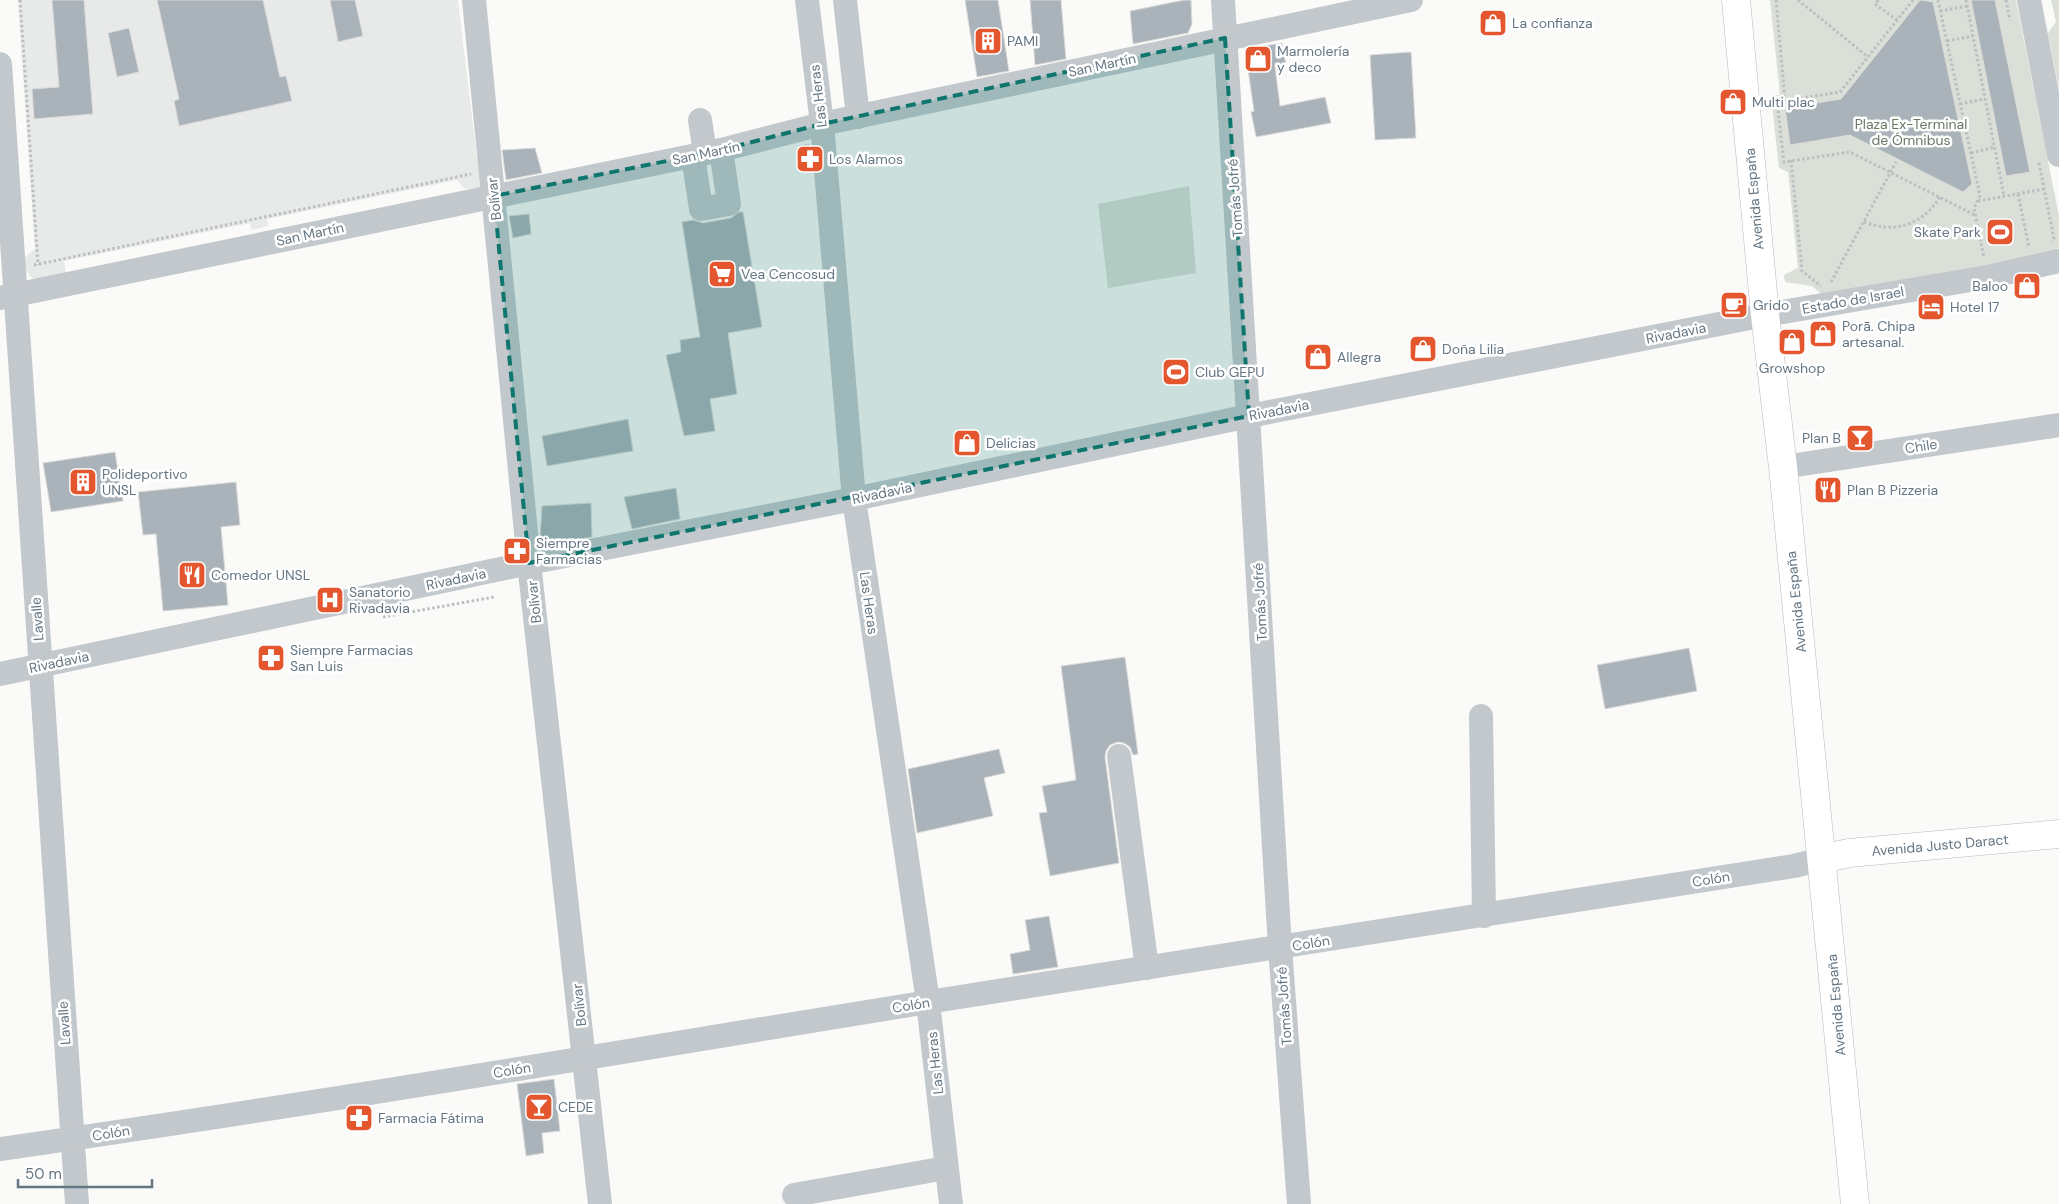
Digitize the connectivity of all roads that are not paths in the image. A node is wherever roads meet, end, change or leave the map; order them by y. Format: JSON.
{"nodes":[{"id":1,"x":474,"y":0,"type":"edge"},
{"id":2,"x":807,"y":0,"type":"edge"},
{"id":3,"x":845,"y":0,"type":"edge"},
{"id":4,"x":1223,"y":0,"type":"edge"},
{"id":5,"x":1411,"y":0,"type":"edge"},
{"id":6,"x":1736,"y":0,"type":"edge"},
{"id":7,"x":2029,"y":0,"type":"edge"},
{"id":8,"x":1225,"y":38,"type":"junction"},
{"id":9,"x":0,"y":64,"type":"edge"},
{"id":10,"x":858,"y":116,"type":"junction"},
{"id":11,"x":700,"y":120,"type":"dead end"},
{"id":12,"x":822,"y":124,"type":"junction"},
{"id":13,"x":706,"y":153,"type":"junction"},
{"id":14,"x":2049,"y":158,"type":"edge"},
{"id":15,"x":494,"y":196,"type":"junction"},
{"id":16,"x":2055,"y":255,"type":"edge"},
{"id":17,"x":8,"y":296,"type":"edge"},
{"id":18,"x":1765,"y":315,"type":"junction"},
{"id":19,"x":1249,"y":416,"type":"junction"},
{"id":20,"x":2059,"y":425,"type":"edge"},
{"id":21,"x":1783,"y":467,"type":"junction"},
{"id":22,"x":854,"y":499,"type":"junction"},
{"id":23,"x":529,"y":563,"type":"junction"},
{"id":24,"x":40,"y":666,"type":"junction"},
{"id":25,"x":0,"y":674,"type":"edge"},
{"id":26,"x":1481,"y":716,"type":"dead end"},
{"id":27,"x":1119,"y":756,"type":"dead end"},
{"id":28,"x":2059,"y":834,"type":"edge"},
{"id":29,"x":1822,"y":859,"type":"junction"},
{"id":30,"x":1484,"y":916,"type":"junction"},
{"id":31,"x":1280,"y":948,"type":"junction"},
{"id":32,"x":1147,"y":968,"type":"junction"},
{"id":33,"x":928,"y":1002,"type":"junction"},
{"id":34,"x":585,"y":1059,"type":"junction"},
{"id":35,"x":72,"y":1139,"type":"junction"},
{"id":36,"x":0,"y":1149,"type":"edge"},
{"id":37,"x":946,"y":1168,"type":"junction"},
{"id":38,"x":794,"y":1195,"type":"dead end"},
{"id":39,"x":77,"y":1204,"type":"edge"},
{"id":40,"x":600,"y":1204,"type":"edge"},
{"id":41,"x":951,"y":1204,"type":"edge"},
{"id":42,"x":1299,"y":1204,"type":"edge"},
{"id":43,"x":1854,"y":1204,"type":"edge"}],
"edges":[{"from":1,"to":15,"type":"street","name":"Bolívar"},
{"from":2,"to":12,"type":"street","name":"Las Heras"},
{"from":3,"to":10,"type":"street"},
{"from":4,"to":8,"type":"street","name":"Tomás Jofré"},
{"from":5,"to":8,"type":"street","name":"San Martín"},
{"from":6,"to":18,"type":"main road","name":"Avenida España"},
{"from":7,"to":14,"type":"street"},
{"from":8,"to":10,"type":"street","name":"San Martín"},
{"from":8,"to":19,"type":"street","name":"Tomás Jofré"},
{"from":9,"to":17,"type":"street","name":"Lavalle"},
{"from":10,"to":12,"type":"street","name":"San Martín"},
{"from":11,"to":13,"type":"street"},
{"from":12,"to":13,"type":"street","name":"San Martín"},
{"from":12,"to":22,"type":"street","name":"Las Heras"},
{"from":13,"to":15,"type":"street","name":"San Martín"},
{"from":15,"to":17,"type":"street","name":"San Martín"},
{"from":15,"to":23,"type":"street","name":"Bolívar"},
{"from":16,"to":18,"type":"street","name":"Estado de Israel"},
{"from":17,"to":24,"type":"street","name":"Lavalle"},
{"from":18,"to":19,"type":"street","name":"Rivadavia"},
{"from":18,"to":21,"type":"main road","name":"Avenida España"},
{"from":19,"to":22,"type":"street","name":"Rivadavia"},
{"from":19,"to":31,"type":"street","name":"Tomás Jofré"},
{"from":20,"to":21,"type":"street","name":"Chile"},
{"from":21,"to":29,"type":"main road","name":"Avenida España"},
{"from":22,"to":23,"type":"street","name":"Rivadavia"},
{"from":22,"to":33,"type":"street","name":"Las Heras"},
{"from":23,"to":24,"type":"street","name":"Rivadavia"},
{"from":23,"to":34,"type":"street","name":"Bolívar"},
{"from":24,"to":25,"type":"street","name":"Rivadavia"},
{"from":24,"to":35,"type":"street","name":"Lavalle"},
{"from":26,"to":30,"type":"street"},
{"from":27,"to":32,"type":"street"},
{"from":28,"to":29,"type":"main road","name":"Avenida Justo Daract"},
{"from":29,"to":30,"type":"street","name":"Colón"},
{"from":29,"to":43,"type":"main road","name":"Avenida España"},
{"from":30,"to":31,"type":"street","name":"Colón"},
{"from":31,"to":32,"type":"street","name":"Colón"},
{"from":31,"to":42,"type":"street","name":"Tomás Jofré"},
{"from":32,"to":33,"type":"street","name":"Colón"},
{"from":33,"to":34,"type":"street","name":"Colón"},
{"from":33,"to":37,"type":"street","name":"Las Heras"},
{"from":34,"to":35,"type":"street","name":"Colón"},
{"from":34,"to":40,"type":"street","name":"Bolívar"},
{"from":35,"to":36,"type":"street","name":"Colón"},
{"from":35,"to":39,"type":"street","name":"Lavalle"},
{"from":37,"to":38,"type":"street"},
{"from":37,"to":41,"type":"street","name":"Las Heras"}]}
